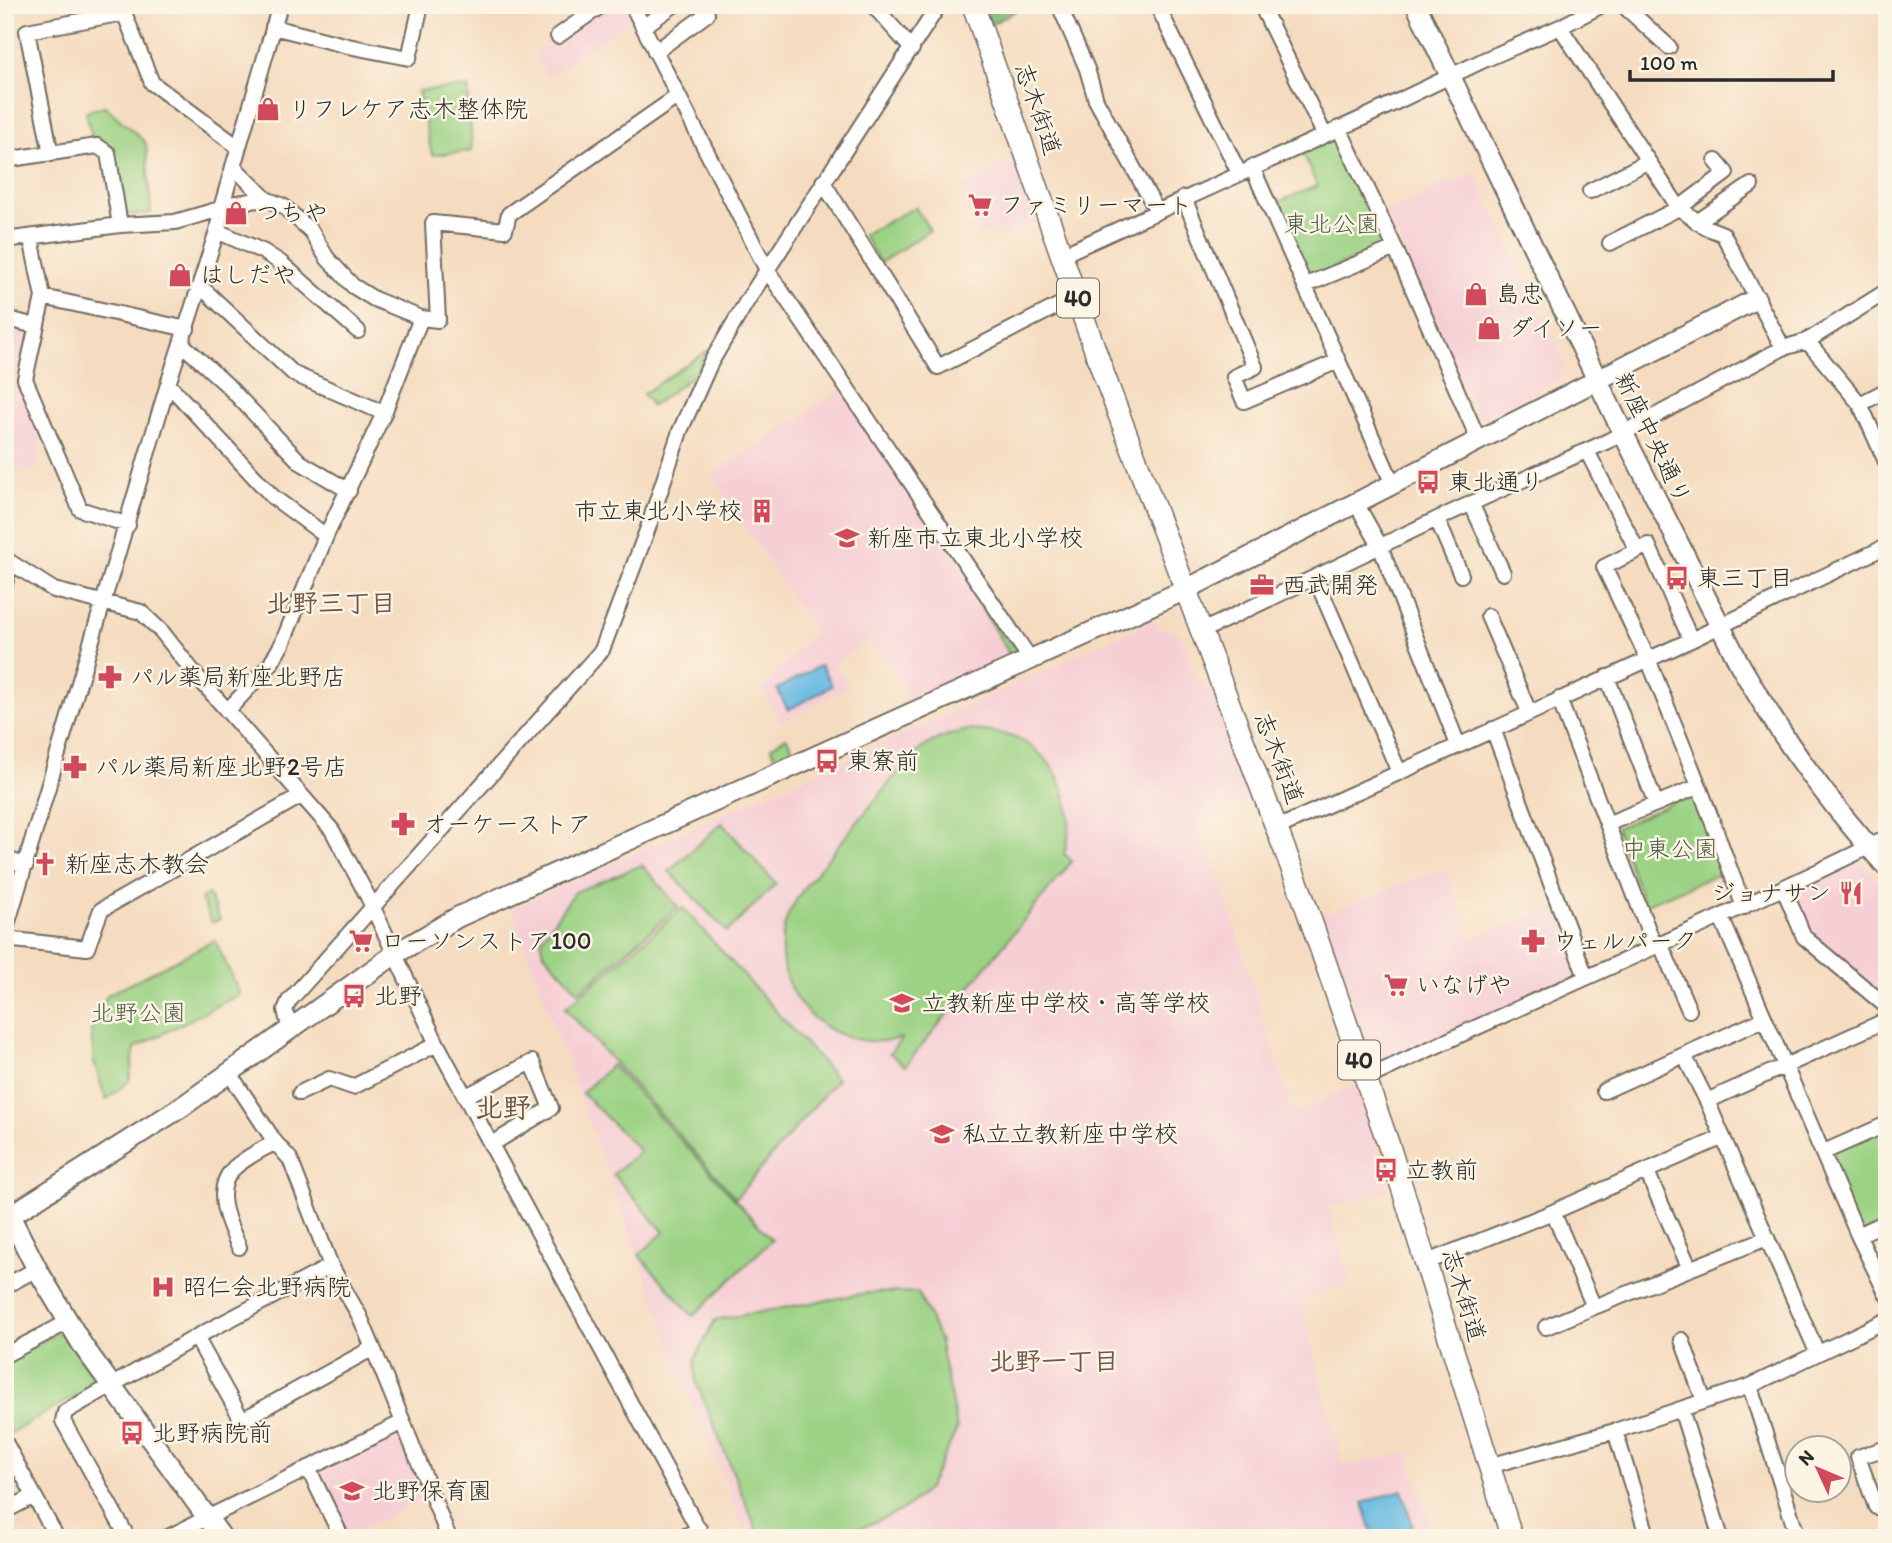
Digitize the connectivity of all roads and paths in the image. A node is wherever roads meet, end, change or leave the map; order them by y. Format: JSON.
{"nodes":[{"id":1,"x":280,"y":5,"type":"edge"},
{"id":2,"x":421,"y":5,"type":"edge"},
{"id":3,"x":601,"y":5,"type":"edge"},
{"id":4,"x":632,"y":5,"type":"edge"},
{"id":5,"x":674,"y":5,"type":"edge"},
{"id":6,"x":700,"y":5,"type":"edge"},
{"id":7,"x":873,"y":5,"type":"edge"},
{"id":8,"x":939,"y":5,"type":"edge"},
{"id":9,"x":973,"y":5,"type":"edge"},
{"id":10,"x":1059,"y":5,"type":"edge"},
{"id":11,"x":1157,"y":5,"type":"edge"},
{"id":12,"x":1261,"y":5,"type":"edge"},
{"id":13,"x":1416,"y":5,"type":"edge"},
{"id":14,"x":1623,"y":5,"type":"edge"},
{"id":15,"x":1590,"y":7,"type":"edge"},
{"id":16,"x":122,"y":9,"type":"edge"},
{"id":17,"x":273,"y":27,"type":"junction"},
{"id":18,"x":643,"y":27,"type":"junction"},
{"id":19,"x":1560,"y":27,"type":"junction"},
{"id":20,"x":558,"y":36,"type":"dead end"},
{"id":21,"x":1669,"y":47,"type":"dead end"},
{"id":22,"x":912,"y":49,"type":"junction"},
{"id":23,"x":655,"y":52,"type":"junction"},
{"id":24,"x":1449,"y":77,"type":"junction"},
{"id":25,"x":678,"y":96,"type":"junction"},
{"id":26,"x":1339,"y":128,"type":"junction"},
{"id":27,"x":1324,"y":134,"type":"junction"},
{"id":28,"x":238,"y":147,"type":"junction"},
{"id":29,"x":51,"y":154,"type":"junction"},
{"id":30,"x":5,"y":160,"type":"edge"},
{"id":31,"x":1716,"y":161,"type":"dead end"},
{"id":32,"x":1647,"y":162,"type":"junction"},
{"id":33,"x":233,"y":166,"type":"junction"},
{"id":34,"x":1246,"y":170,"type":"junction"},
{"id":35,"x":823,"y":182,"type":"junction"},
{"id":36,"x":1751,"y":185,"type":"dead end"},
{"id":37,"x":1590,"y":191,"type":"dead end"},
{"id":38,"x":1184,"y":198,"type":"junction"},
{"id":39,"x":267,"y":199,"type":"junction"},
{"id":40,"x":221,"y":207,"type":"junction"},
{"id":41,"x":1679,"y":208,"type":"junction"},
{"id":42,"x":1157,"y":211,"type":"junction"},
{"id":43,"x":1697,"y":222,"type":"junction"},
{"id":44,"x":120,"y":225,"type":"junction"},
{"id":45,"x":217,"y":231,"type":"junction"},
{"id":46,"x":31,"y":237,"type":"junction"},
{"id":47,"x":5,"y":240,"type":"edge"},
{"id":48,"x":1610,"y":243,"type":"dead end"},
{"id":49,"x":1395,"y":248,"type":"junction"},
{"id":50,"x":1062,"y":255,"type":"junction"},
{"id":51,"x":767,"y":270,"type":"junction"},
{"id":52,"x":1306,"y":285,"type":"junction"},
{"id":53,"x":200,"y":286,"type":"junction"},
{"id":54,"x":1887,"y":290,"type":"edge"},
{"id":55,"x":1077,"y":296,"type":"junction"},
{"id":56,"x":43,"y":297,"type":"junction"},
{"id":57,"x":1756,"y":299,"type":"junction"},
{"id":58,"x":5,"y":318,"type":"edge"},
{"id":59,"x":421,"y":318,"type":"junction"},
{"id":60,"x":34,"y":326,"type":"junction"},
{"id":61,"x":358,"y":331,"type":"dead end"},
{"id":62,"x":184,"y":336,"type":"junction"},
{"id":63,"x":1807,"y":341,"type":"junction"},
{"id":64,"x":1783,"y":348,"type":"junction"},
{"id":65,"x":1338,"y":360,"type":"junction"},
{"id":66,"x":1597,"y":379,"type":"junction"},
{"id":67,"x":168,"y":384,"type":"junction"},
{"id":68,"x":1887,"y":390,"type":"edge"},
{"id":69,"x":1860,"y":404,"type":"junction"},
{"id":70,"x":384,"y":413,"type":"junction"},
{"id":71,"x":1623,"y":433,"type":"junction"},
{"id":72,"x":1479,"y":441,"type":"junction"},
{"id":73,"x":1587,"y":451,"type":"junction"},
{"id":74,"x":1887,"y":464,"type":"edge"},
{"id":75,"x":1393,"y":484,"type":"junction"},
{"id":76,"x":349,"y":491,"type":"junction"},
{"id":77,"x":1356,"y":503,"type":"junction"},
{"id":78,"x":1471,"y":503,"type":"junction"},
{"id":79,"x":1437,"y":519,"type":"junction"},
{"id":80,"x":128,"y":525,"type":"junction"},
{"id":81,"x":326,"y":536,"type":"junction"},
{"id":82,"x":1887,"y":546,"type":"edge"},
{"id":83,"x":1380,"y":547,"type":"junction"},
{"id":84,"x":1637,"y":550,"type":"junction"},
{"id":85,"x":8,"y":560,"type":"edge"},
{"id":86,"x":1503,"y":573,"type":"dead end"},
{"id":87,"x":1461,"y":575,"type":"dead end"},
{"id":88,"x":1315,"y":577,"type":"junction"},
{"id":89,"x":5,"y":584,"type":"edge"},
{"id":90,"x":1185,"y":590,"type":"junction"},
{"id":91,"x":104,"y":601,"type":"junction"},
{"id":92,"x":1488,"y":616,"type":"dead end"},
{"id":93,"x":1719,"y":625,"type":"junction"},
{"id":94,"x":1202,"y":631,"type":"junction"},
{"id":95,"x":1691,"y":640,"type":"junction"},
{"id":96,"x":1648,"y":659,"type":"junction"},
{"id":97,"x":1031,"y":660,"type":"junction"},
{"id":98,"x":1607,"y":677,"type":"junction"},
{"id":99,"x":1559,"y":699,"type":"junction"},
{"id":100,"x":227,"y":711,"type":"junction"},
{"id":101,"x":1529,"y":712,"type":"junction"},
{"id":102,"x":1493,"y":729,"type":"junction"},
{"id":103,"x":1458,"y":744,"type":"junction"},
{"id":104,"x":1399,"y":772,"type":"junction"},
{"id":105,"x":1699,"y":786,"type":"junction"},
{"id":106,"x":301,"y":796,"type":"junction"},
{"id":107,"x":1656,"y":804,"type":"junction"},
{"id":108,"x":1606,"y":824,"type":"junction"},
{"id":109,"x":1278,"y":828,"type":"junction"},
{"id":110,"x":1887,"y":838,"type":"edge"},
{"id":111,"x":1868,"y":847,"type":"junction"},
{"id":112,"x":5,"y":859,"type":"edge"},
{"id":113,"x":26,"y":865,"type":"junction"},
{"id":114,"x":1887,"y":867,"type":"edge"},
{"id":115,"x":1784,"y":889,"type":"junction"},
{"id":116,"x":1744,"y":907,"type":"junction"},
{"id":117,"x":373,"y":908,"type":"junction"},
{"id":118,"x":1721,"y":918,"type":"junction"},
{"id":119,"x":5,"y":932,"type":"edge"},
{"id":120,"x":5,"y":939,"type":"edge"},
{"id":121,"x":1657,"y":944,"type":"junction"},
{"id":122,"x":395,"y":954,"type":"junction"},
{"id":123,"x":1586,"y":977,"type":"junction"},
{"id":124,"x":1887,"y":1007,"type":"edge"},
{"id":125,"x":1689,"y":1010,"type":"dead end"},
{"id":126,"x":1764,"y":1019,"type":"junction"},
{"id":127,"x":1887,"y":1020,"type":"edge"},
{"id":128,"x":290,"y":1030,"type":"junction"},
{"id":129,"x":437,"y":1044,"type":"junction"},
{"id":130,"x":1684,"y":1055,"type":"junction"},
{"id":131,"x":1785,"y":1067,"type":"junction"},
{"id":132,"x":230,"y":1074,"type":"junction"},
{"id":133,"x":1365,"y":1079,"type":"junction"},
{"id":134,"x":1604,"y":1091,"type":"dead end"},
{"id":135,"x":300,"y":1093,"type":"dead end"},
{"id":136,"x":466,"y":1096,"type":"junction"},
{"id":137,"x":1707,"y":1101,"type":"junction"},
{"id":138,"x":1887,"y":1124,"type":"edge"},
{"id":139,"x":1723,"y":1138,"type":"junction"},
{"id":140,"x":275,"y":1142,"type":"junction"},
{"id":141,"x":492,"y":1144,"type":"junction"},
{"id":142,"x":1824,"y":1152,"type":"junction"},
{"id":143,"x":1647,"y":1172,"type":"junction"},
{"id":144,"x":1553,"y":1212,"type":"junction"},
{"id":145,"x":8,"y":1217,"type":"edge"},
{"id":146,"x":1887,"y":1222,"type":"edge"},
{"id":147,"x":1858,"y":1235,"type":"junction"},
{"id":148,"x":1767,"y":1238,"type":"junction"},
{"id":149,"x":239,"y":1247,"type":"dead end"},
{"id":150,"x":1427,"y":1262,"type":"junction"},
{"id":151,"x":331,"y":1266,"type":"junction"},
{"id":152,"x":37,"y":1269,"type":"junction"},
{"id":153,"x":1690,"y":1269,"type":"junction"},
{"id":154,"x":5,"y":1286,"type":"edge"},
{"id":155,"x":1887,"y":1295,"type":"edge"},
{"id":156,"x":1594,"y":1307,"type":"junction"},
{"id":157,"x":1887,"y":1321,"type":"edge"},
{"id":158,"x":68,"y":1322,"type":"junction"},
{"id":159,"x":1546,"y":1327,"type":"dead end"},
{"id":160,"x":196,"y":1336,"type":"junction"},
{"id":161,"x":1682,"y":1339,"type":"dead end"},
{"id":162,"x":373,"y":1348,"type":"junction"},
{"id":163,"x":1817,"y":1352,"type":"junction"},
{"id":164,"x":5,"y":1355,"type":"edge"},
{"id":165,"x":110,"y":1385,"type":"junction"},
{"id":166,"x":1750,"y":1386,"type":"junction"},
{"id":167,"x":1704,"y":1401,"type":"junction"},
{"id":168,"x":1681,"y":1409,"type":"junction"},
{"id":169,"x":402,"y":1422,"type":"junction"},
{"id":170,"x":1615,"y":1431,"type":"junction"},
{"id":171,"x":5,"y":1442,"type":"edge"},
{"id":172,"x":1887,"y":1448,"type":"edge"},
{"id":173,"x":1489,"y":1466,"type":"junction"},
{"id":174,"x":308,"y":1468,"type":"junction"},
{"id":175,"x":1784,"y":1475,"type":"edge"},
{"id":176,"x":1779,"y":1477,"type":"junction"},
{"id":177,"x":34,"y":1496,"type":"junction"},
{"id":178,"x":1887,"y":1504,"type":"edge"},
{"id":179,"x":5,"y":1511,"type":"edge"},
{"id":180,"x":207,"y":1517,"type":"junction"},
{"id":181,"x":701,"y":1534,"type":"edge"},
{"id":182,"x":57,"y":1538,"type":"edge"},
{"id":183,"x":128,"y":1538,"type":"edge"},
{"id":184,"x":166,"y":1538,"type":"edge"},
{"id":185,"x":222,"y":1538,"type":"edge"},
{"id":186,"x":342,"y":1538,"type":"edge"},
{"id":187,"x":449,"y":1538,"type":"edge"},
{"id":188,"x":682,"y":1538,"type":"edge"},
{"id":189,"x":1512,"y":1538,"type":"edge"},
{"id":190,"x":1648,"y":1538,"type":"edge"},
{"id":191,"x":1721,"y":1538,"type":"edge"},
{"id":192,"x":1798,"y":1538,"type":"edge"}],
"edges":[{"from":1,"to":17,"type":"street"},
{"from":2,"to":17,"type":"street"},
{"from":3,"to":20,"type":"street"},
{"from":4,"to":18,"type":"street"},
{"from":5,"to":18,"type":"street"},
{"from":6,"to":23,"type":"street"},
{"from":7,"to":22,"type":"street"},
{"from":8,"to":22,"type":"street"},
{"from":9,"to":50,"type":"main road","name":"志木街道","number":"40"},
{"from":10,"to":42,"type":"street"},
{"from":11,"to":34,"type":"street"},
{"from":12,"to":27,"type":"street"},
{"from":13,"to":24,"type":"street","name":"新座中央通り"},
{"from":14,"to":21,"type":"street"},
{"from":15,"to":19,"type":"street"},
{"from":16,"to":28,"type":"street"},
{"from":16,"to":29,"type":"street"},
{"from":17,"to":28,"type":"street"},
{"from":18,"to":23,"type":"street"},
{"from":19,"to":24,"type":"street"},
{"from":19,"to":32,"type":"street"},
{"from":22,"to":35,"type":"street"},
{"from":23,"to":25,"type":"street"},
{"from":24,"to":26,"type":"street"},
{"from":24,"to":66,"type":"street","name":"新座中央通り"},
{"from":25,"to":51,"type":"street"},
{"from":25,"to":59,"type":"street"},
{"from":26,"to":27,"type":"street"},
{"from":26,"to":49,"type":"street"},
{"from":27,"to":34,"type":"street"},
{"from":28,"to":33,"type":"street"},
{"from":29,"to":30,"type":"street"},
{"from":29,"to":44,"type":"street"},
{"from":31,"to":41,"type":"street"},
{"from":32,"to":37,"type":"street"},
{"from":32,"to":41,"type":"street"},
{"from":33,"to":39,"type":"street"},
{"from":33,"to":40,"type":"street"},
{"from":34,"to":38,"type":"street"},
{"from":34,"to":52,"type":"street"},
{"from":35,"to":51,"type":"street"},
{"from":35,"to":55,"type":"street"},
{"from":36,"to":43,"type":"street"},
{"from":38,"to":42,"type":"street"},
{"from":38,"to":65,"type":"street"},
{"from":39,"to":40,"type":"street"},
{"from":39,"to":59,"type":"street"},
{"from":40,"to":44,"type":"street"},
{"from":40,"to":45,"type":"street"},
{"from":41,"to":43,"type":"street"},
{"from":41,"to":48,"type":"street"},
{"from":42,"to":50,"type":"street"},
{"from":43,"to":57,"type":"street"},
{"from":44,"to":46,"type":"street"},
{"from":45,"to":53,"type":"street"},
{"from":45,"to":61,"type":"street"},
{"from":46,"to":47,"type":"street"},
{"from":46,"to":56,"type":"street"},
{"from":49,"to":52,"type":"street"},
{"from":49,"to":72,"type":"street"},
{"from":50,"to":55,"type":"main road","name":"志木街道","number":"40"},
{"from":51,"to":97,"type":"street"},
{"from":51,"to":117,"type":"street"},
{"from":52,"to":65,"type":"street"},
{"from":53,"to":62,"type":"street"},
{"from":53,"to":70,"type":"street"},
{"from":54,"to":63,"type":"street"},
{"from":55,"to":90,"type":"main road","name":"志木街道","number":"40"},
{"from":56,"to":60,"type":"street"},
{"from":56,"to":62,"type":"street"},
{"from":57,"to":64,"type":"street"},
{"from":57,"to":66,"type":"street"},
{"from":58,"to":60,"type":"street"},
{"from":59,"to":70,"type":"street"},
{"from":60,"to":80,"type":"street"},
{"from":62,"to":67,"type":"street"},
{"from":62,"to":76,"type":"street"},
{"from":63,"to":64,"type":"street"},
{"from":63,"to":69,"type":"street"},
{"from":64,"to":71,"type":"street"},
{"from":65,"to":75,"type":"street"},
{"from":66,"to":71,"type":"street","name":"新座中央通り"},
{"from":66,"to":72,"type":"street"},
{"from":67,"to":80,"type":"street"},
{"from":67,"to":81,"type":"street"},
{"from":68,"to":69,"type":"street"},
{"from":69,"to":74,"type":"street"},
{"from":70,"to":76,"type":"street"},
{"from":71,"to":73,"type":"street"},
{"from":71,"to":93,"type":"street","name":"新座中央通り"},
{"from":72,"to":75,"type":"street"},
{"from":73,"to":78,"type":"street"},
{"from":73,"to":84,"type":"street"},
{"from":75,"to":77,"type":"street"},
{"from":76,"to":81,"type":"street"},
{"from":77,"to":83,"type":"street"},
{"from":77,"to":90,"type":"street"},
{"from":78,"to":79,"type":"street"},
{"from":78,"to":86,"type":"street"},
{"from":79,"to":83,"type":"street"},
{"from":79,"to":87,"type":"street"},
{"from":80,"to":91,"type":"street"},
{"from":81,"to":100,"type":"street"},
{"from":82,"to":93,"type":"street"},
{"from":83,"to":88,"type":"street"},
{"from":83,"to":103,"type":"street"},
{"from":84,"to":95,"type":"street"},
{"from":84,"to":96,"type":"street"},
{"from":85,"to":89,"type":"street"},
{"from":85,"to":91,"type":"street"},
{"from":88,"to":94,"type":"street"},
{"from":88,"to":104,"type":"street"},
{"from":90,"to":94,"type":"main road","name":"志木街道","number":"40"},
{"from":90,"to":97,"type":"street"},
{"from":91,"to":100,"type":"street"},
{"from":91,"to":113,"type":"street"},
{"from":92,"to":101,"type":"street"},
{"from":93,"to":95,"type":"street"},
{"from":93,"to":111,"type":"street","name":"新座中央通り"},
{"from":94,"to":109,"type":"main road","name":"志木街道","number":"40"},
{"from":95,"to":96,"type":"street"},
{"from":96,"to":98,"type":"street"},
{"from":96,"to":105,"type":"street"},
{"from":97,"to":122,"type":"street"},
{"from":98,"to":99,"type":"street"},
{"from":98,"to":107,"type":"street"},
{"from":99,"to":101,"type":"street"},
{"from":99,"to":108,"type":"street"},
{"from":100,"to":106,"type":"street"},
{"from":101,"to":102,"type":"street"},
{"from":102,"to":103,"type":"street"},
{"from":102,"to":123,"type":"street"},
{"from":103,"to":104,"type":"street"},
{"from":104,"to":109,"type":"street"},
{"from":105,"to":107,"type":"street"},
{"from":105,"to":116,"type":"street"},
{"from":106,"to":117,"type":"street"},
{"from":106,"to":120,"type":"street"},
{"from":107,"to":108,"type":"street"},
{"from":108,"to":121,"type":"street"},
{"from":109,"to":133,"type":"main road","name":"志木街道","number":"40"},
{"from":110,"to":111,"type":"street"},
{"from":111,"to":114,"type":"street","name":"新座中央通り"},
{"from":111,"to":115,"type":"street"},
{"from":112,"to":113,"type":"street"},
{"from":113,"to":119,"type":"street"},
{"from":115,"to":116,"type":"street"},
{"from":115,"to":124,"type":"street"},
{"from":116,"to":118,"type":"street"},
{"from":117,"to":122,"type":"street"},
{"from":117,"to":128,"type":"street"},
{"from":118,"to":121,"type":"street"},
{"from":118,"to":126,"type":"street"},
{"from":121,"to":123,"type":"street"},
{"from":121,"to":125,"type":"street"},
{"from":122,"to":128,"type":"street"},
{"from":122,"to":129,"type":"street"},
{"from":123,"to":133,"type":"street"},
{"from":126,"to":130,"type":"street"},
{"from":126,"to":131,"type":"street"},
{"from":127,"to":131,"type":"street"},
{"from":128,"to":132,"type":"street"},
{"from":129,"to":135,"type":"street"},
{"from":129,"to":136,"type":"street"},
{"from":130,"to":134,"type":"street"},
{"from":130,"to":137,"type":"street"},
{"from":131,"to":137,"type":"street"},
{"from":131,"to":142,"type":"street"},
{"from":132,"to":140,"type":"street"},
{"from":132,"to":145,"type":"street"},
{"from":133,"to":150,"type":"main road","name":"志木街道","number":"40"},
{"from":136,"to":141,"type":"street"},
{"from":136,"to":141,"type":"street"},
{"from":137,"to":139,"type":"street"},
{"from":138,"to":142,"type":"street"},
{"from":139,"to":143,"type":"street"},
{"from":139,"to":148,"type":"street"},
{"from":140,"to":149,"type":"street"},
{"from":140,"to":151,"type":"street"},
{"from":141,"to":181,"type":"street"},
{"from":142,"to":147,"type":"street"},
{"from":143,"to":144,"type":"street"},
{"from":143,"to":153,"type":"street"},
{"from":144,"to":150,"type":"street"},
{"from":144,"to":156,"type":"street"},
{"from":145,"to":152,"type":"street"},
{"from":146,"to":147,"type":"street"},
{"from":147,"to":155,"type":"street"},
{"from":148,"to":153,"type":"street"},
{"from":148,"to":163,"type":"street"},
{"from":150,"to":173,"type":"main road","name":"志木街道","number":"40"},
{"from":151,"to":160,"type":"street"},
{"from":151,"to":162,"type":"street"},
{"from":152,"to":154,"type":"street"},
{"from":152,"to":158,"type":"street"},
{"from":153,"to":156,"type":"street"},
{"from":156,"to":159,"type":"street"},
{"from":157,"to":163,"type":"street"},
{"from":158,"to":164,"type":"street"},
{"from":158,"to":165,"type":"street"},
{"from":160,"to":162,"type":"street"},
{"from":160,"to":165,"type":"street"},
{"from":161,"to":167,"type":"street"},
{"from":162,"to":169,"type":"street"},
{"from":163,"to":166,"type":"street"},
{"from":165,"to":180,"type":"street"},
{"from":165,"to":183,"type":"street"},
{"from":166,"to":167,"type":"street"},
{"from":166,"to":176,"type":"street"},
{"from":167,"to":168,"type":"street"},
{"from":168,"to":170,"type":"street"},
{"from":168,"to":191,"type":"street"},
{"from":169,"to":174,"type":"street"},
{"from":169,"to":187,"type":"street"},
{"from":170,"to":173,"type":"street"},
{"from":170,"to":190,"type":"street"},
{"from":171,"to":177,"type":"street"},
{"from":172,"to":178,"type":"street"},
{"from":173,"to":189,"type":"main road","name":"志木街道","number":"40"},
{"from":174,"to":180,"type":"street"},
{"from":174,"to":186,"type":"street"},
{"from":175,"to":176,"type":"street"},
{"from":176,"to":192,"type":"street"},
{"from":177,"to":179,"type":"street"},
{"from":177,"to":182,"type":"street"},
{"from":180,"to":184,"type":"street"},
{"from":180,"to":185,"type":"street"},
{"from":181,"to":188,"type":"street"}]}
